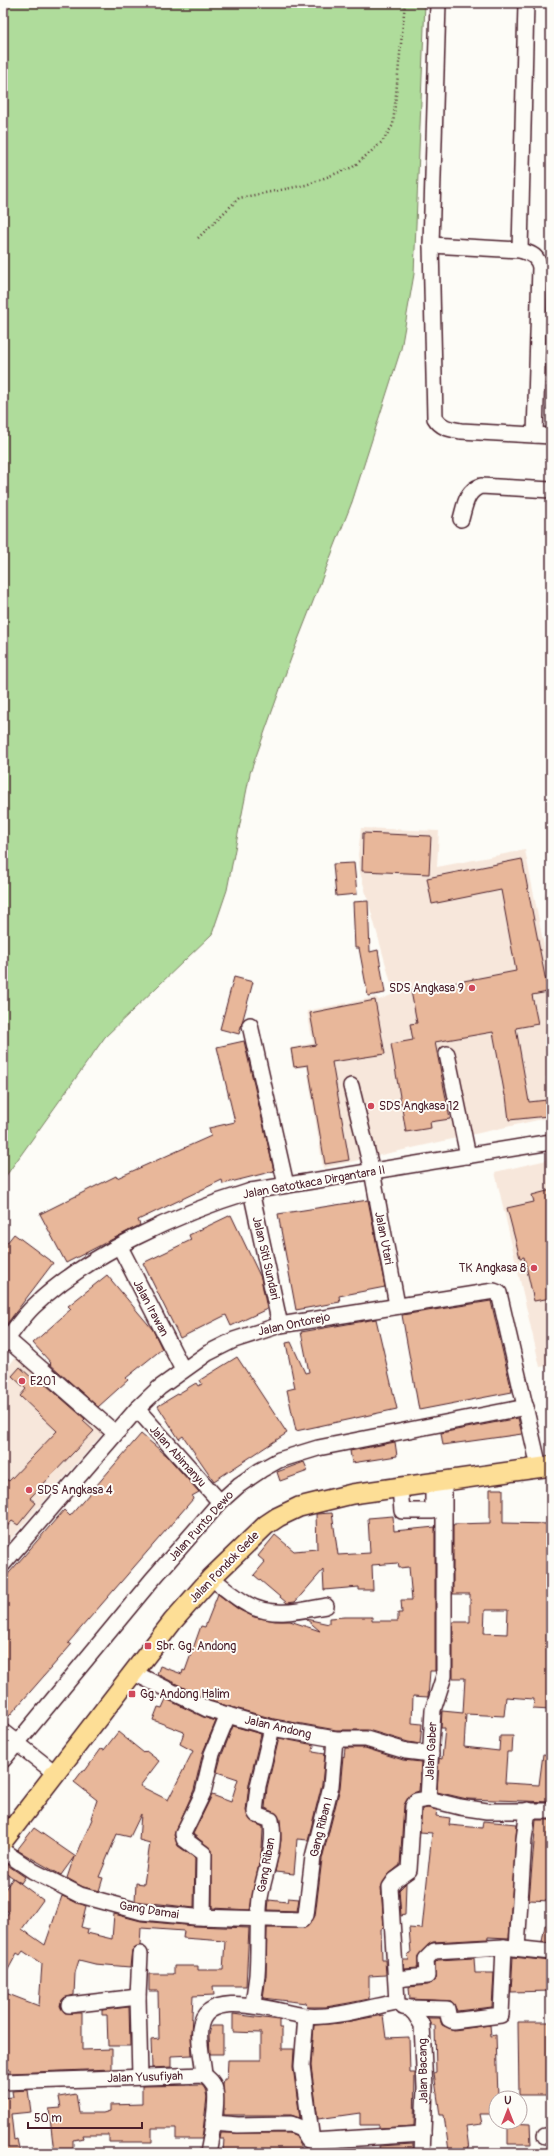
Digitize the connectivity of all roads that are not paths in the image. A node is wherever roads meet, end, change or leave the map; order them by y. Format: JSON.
{"nodes":[{"id":1,"x":438,"y":3,"type":"edge"},
{"id":2,"x":526,"y":3,"type":"edge"},
{"id":3,"x":431,"y":245,"type":"junction"},
{"id":4,"x":520,"y":250,"type":"junction"},
{"id":5,"x":534,"y":435,"type":"junction"},
{"id":6,"x":551,"y":436,"type":"edge"},
{"id":7,"x":551,"y":490,"type":"edge"},
{"id":8,"x":461,"y":519,"type":"dead end"},
{"id":9,"x":250,"y":1025,"type":"dead end"},
{"id":10,"x":447,"y":1054,"type":"dead end"},
{"id":11,"x":350,"y":1086,"type":"dead end"},
{"id":12,"x":551,"y":1142,"type":"edge"},
{"id":13,"x":468,"y":1156,"type":"junction"},
{"id":14,"x":372,"y":1171,"type":"junction"},
{"id":15,"x":286,"y":1185,"type":"junction"},
{"id":16,"x":251,"y":1191,"type":"junction"},
{"id":17,"x":120,"y":1247,"type":"junction"},
{"id":18,"x":397,"y":1305,"type":"junction"},
{"id":19,"x":280,"y":1324,"type":"junction"},
{"id":20,"x":5,"y":1342,"type":"edge"},
{"id":21,"x":183,"y":1370,"type":"junction"},
{"id":22,"x":526,"y":1407,"type":"junction"},
{"id":23,"x":137,"y":1409,"type":"junction"},
{"id":24,"x":115,"y":1433,"type":"junction"},
{"id":25,"x":545,"y":1466,"type":"edge"},
{"id":26,"x":439,"y":1482,"type":"junction"},
{"id":27,"x":400,"y":1488,"type":"junction"},
{"id":28,"x":220,"y":1502,"type":"junction"},
{"id":29,"x":3,"y":1564,"type":"edge"},
{"id":30,"x":211,"y":1578,"type":"junction"},
{"id":31,"x":326,"y":1606,"type":"dead end"},
{"id":32,"x":132,"y":1672,"type":"junction"},
{"id":33,"x":228,"y":1715,"type":"junction"},
{"id":34,"x":272,"y":1728,"type":"junction"},
{"id":35,"x":3,"y":1732,"type":"edge"},
{"id":36,"x":336,"y":1739,"type":"junction"},
{"id":37,"x":17,"y":1743,"type":"junction"},
{"id":38,"x":431,"y":1754,"type":"junction"},
{"id":39,"x":3,"y":1760,"type":"edge"},
{"id":40,"x":55,"y":1773,"type":"junction"},
{"id":41,"x":428,"y":1799,"type":"junction"},
{"id":42,"x":528,"y":1810,"type":"junction"},
{"id":43,"x":551,"y":1811,"type":"edge"},
{"id":44,"x":3,"y":1842,"type":"edge"},
{"id":45,"x":3,"y":1850,"type":"edge"},
{"id":46,"x":306,"y":1915,"type":"joint"},
{"id":47,"x":204,"y":1917,"type":"junction"},
{"id":48,"x":259,"y":1918,"type":"junction"},
{"id":49,"x":510,"y":1948,"type":"junction"},
{"id":50,"x":551,"y":1952,"type":"edge"},
{"id":51,"x":140,"y":1954,"type":"dead end"},
{"id":52,"x":396,"y":1979,"type":"junction"},
{"id":53,"x":138,"y":1997,"type":"junction"},
{"id":54,"x":69,"y":2005,"type":"dead end"},
{"id":55,"x":253,"y":2005,"type":"junction"},
{"id":56,"x":403,"y":2005,"type":"junction"},
{"id":57,"x":306,"y":2016,"type":"junction"},
{"id":58,"x":204,"y":2075,"type":"junction"},
{"id":59,"x":140,"y":2077,"type":"junction"},
{"id":60,"x":3,"y":2082,"type":"edge"},
{"id":61,"x":213,"y":2123,"type":"junction"},
{"id":62,"x":423,"y":2134,"type":"junction"},
{"id":63,"x":310,"y":2144,"type":"edge"},
{"id":64,"x":208,"y":2153,"type":"edge"},
{"id":65,"x":422,"y":2153,"type":"edge"}],
"edges":[{"from":1,"to":3,"type":"street"},
{"from":2,"to":4,"type":"street"},
{"from":3,"to":4,"type":"street"},
{"from":3,"to":5,"type":"street"},
{"from":4,"to":5,"type":"street"},
{"from":5,"to":6,"type":"street"},
{"from":7,"to":8,"type":"street"},
{"from":9,"to":15,"type":"street"},
{"from":10,"to":13,"type":"street"},
{"from":11,"to":14,"type":"street","name":"Jalan Utari"},
{"from":12,"to":13,"type":"street","name":"Jalan Gatotkaca Dirgantara II"},
{"from":13,"to":14,"type":"street","name":"Jalan Gatotkaca Dirgantara II"},
{"from":14,"to":15,"type":"street","name":"Jalan Gatotkaca Dirgantara II"},
{"from":14,"to":18,"type":"street","name":"Jalan Utari"},
{"from":15,"to":16,"type":"street","name":"Jalan Gatotkaca Dirgantara II"},
{"from":16,"to":17,"type":"street","name":"Jalan Gatotkaca Dirgantara II"},
{"from":16,"to":19,"type":"street","name":"Jalan Siti Sundari"},
{"from":17,"to":20,"type":"street","name":"Jalan Gatotkaca Dirgantara II"},
{"from":17,"to":21,"type":"street","name":"Jalan Irawan"},
{"from":18,"to":19,"type":"street","name":"Jalan Ontorejo"},
{"from":18,"to":22,"type":"street","name":"Jalan Ontorejo"},
{"from":19,"to":21,"type":"street","name":"Jalan Ontorejo"},
{"from":20,"to":24,"type":"street"},
{"from":21,"to":23,"type":"street","name":"Jalan Ontorejo"},
{"from":22,"to":25,"type":"street","name":"Jalan Ontorejo"},
{"from":22,"to":28,"type":"street","name":"Jalan Punto Dewo"},
{"from":23,"to":24,"type":"street","name":"Jalan Ontorejo"},
{"from":23,"to":28,"type":"street","name":"Jalan Abimanyu"},
{"from":24,"to":29,"type":"street","name":"Jalan Ontorejo"},
{"from":25,"to":26,"type":"main road","name":"Jalan Pondok Gede"},
{"from":26,"to":27,"type":"main road","name":"Jalan Pondok Gede"},
{"from":26,"to":27,"type":"street"},
{"from":26,"to":38,"type":"street","name":"Jalan Gaber"},
{"from":27,"to":30,"type":"main road","name":"Jalan Pondok Gede"},
{"from":28,"to":37,"type":"street","name":"Jalan Punto Dewo"},
{"from":30,"to":31,"type":"street"},
{"from":30,"to":32,"type":"main road","name":"Jalan Pondok Gede"},
{"from":32,"to":33,"type":"street","name":"Jalan Andong"},
{"from":32,"to":40,"type":"main road","name":"Jalan Pondok Gede"},
{"from":33,"to":34,"type":"street","name":"Jalan Andong"},
{"from":33,"to":47,"type":"street"},
{"from":34,"to":36,"type":"street","name":"Jalan Andong"},
{"from":34,"to":48,"type":"street","name":"Gang Riban"},
{"from":35,"to":37,"type":"street"},
{"from":36,"to":38,"type":"street","name":"Jalan Andong"},
{"from":36,"to":46,"type":"street","name":"Gang Riban I"},
{"from":37,"to":39,"type":"street","name":"Jalan Punto Dewo"},
{"from":37,"to":40,"type":"street"},
{"from":38,"to":41,"type":"street","name":"Jalan Gaber"},
{"from":40,"to":44,"type":"main road","name":"Jalan Pondok Gede"},
{"from":41,"to":42,"type":"street"},
{"from":41,"to":52,"type":"street"},
{"from":42,"to":43,"type":"street"},
{"from":42,"to":49,"type":"street"},
{"from":45,"to":47,"type":"street","name":"Gang Damai"},
{"from":46,"to":48,"type":"street","name":"Gang Damai"},
{"from":47,"to":48,"type":"street","name":"Gang Damai"},
{"from":48,"to":55,"type":"street"},
{"from":49,"to":50,"type":"street"},
{"from":49,"to":52,"type":"street"},
{"from":49,"to":56,"type":"street"},
{"from":51,"to":53,"type":"street"},
{"from":52,"to":56,"type":"street"},
{"from":53,"to":54,"type":"street"},
{"from":53,"to":59,"type":"street"},
{"from":55,"to":57,"type":"street"},
{"from":55,"to":58,"type":"street"},
{"from":56,"to":57,"type":"street"},
{"from":56,"to":62,"type":"street","name":"Jalan Bacang"},
{"from":57,"to":63,"type":"street"},
{"from":58,"to":59,"type":"street","name":"Jalan Yusufiyah"},
{"from":58,"to":61,"type":"street"},
{"from":59,"to":60,"type":"street","name":"Jalan Yusufiyah"},
{"from":61,"to":63,"type":"street"},
{"from":61,"to":64,"type":"street"},
{"from":62,"to":63,"type":"street"},
{"from":62,"to":65,"type":"street","name":"Jalan Bacang"}]}
